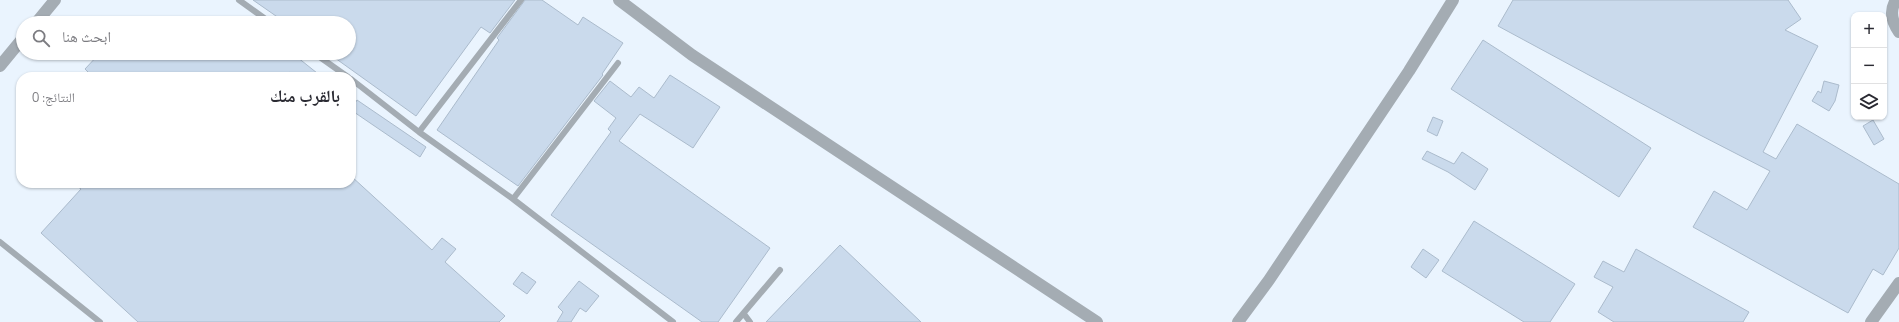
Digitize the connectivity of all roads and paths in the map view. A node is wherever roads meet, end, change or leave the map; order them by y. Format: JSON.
{"nodes":[{"id":1,"x":55,"y":0,"type":"edge"},
{"id":2,"x":239,"y":0,"type":"edge"},
{"id":3,"x":521,"y":0,"type":"edge"},
{"id":4,"x":619,"y":0,"type":"edge"},
{"id":5,"x":1453,"y":0,"type":"edge"},
{"id":6,"x":1896,"y":0,"type":"edge"},
{"id":7,"x":42,"y":16,"type":"edge"},
{"id":8,"x":261,"y":16,"type":"edge"},
{"id":9,"x":1899,"y":32,"type":"edge"},
{"id":10,"x":16,"y":47,"type":"edge"},
{"id":11,"x":324,"y":60,"type":"edge"},
{"id":12,"x":618,"y":63,"type":"dead end"},
{"id":13,"x":0,"y":66,"type":"edge"},
{"id":14,"x":341,"y":72,"type":"edge"},
{"id":15,"x":356,"y":83,"type":"edge"},
{"id":16,"x":419,"y":132,"type":"junction"},
{"id":17,"x":513,"y":199,"type":"junction"},
{"id":18,"x":0,"y":242,"type":"edge"},
{"id":19,"x":780,"y":270,"type":"dead end"},
{"id":20,"x":1899,"y":283,"type":"edge"},
{"id":21,"x":744,"y":314,"type":"junction"},
{"id":22,"x":100,"y":322,"type":"edge"},
{"id":23,"x":673,"y":322,"type":"edge"},
{"id":24,"x":736,"y":322,"type":"edge"},
{"id":25,"x":750,"y":322,"type":"edge"},
{"id":26,"x":1097,"y":322,"type":"edge"},
{"id":27,"x":1238,"y":322,"type":"edge"},
{"id":28,"x":1871,"y":322,"type":"edge"}],
"edges":[{"from":1,"to":7,"type":"street"},
{"from":2,"to":8,"type":"lane"},
{"from":3,"to":16,"type":"lane"},
{"from":4,"to":26,"type":"street"},
{"from":5,"to":27,"type":"street"},
{"from":6,"to":9,"type":"street"},
{"from":10,"to":13,"type":"street"},
{"from":11,"to":14,"type":"lane"},
{"from":12,"to":17,"type":"lane"},
{"from":15,"to":16,"type":"lane"},
{"from":16,"to":17,"type":"lane"},
{"from":17,"to":23,"type":"lane"},
{"from":18,"to":22,"type":"lane"},
{"from":19,"to":21,"type":"lane"},
{"from":20,"to":28,"type":"street"},
{"from":21,"to":24,"type":"lane"},
{"from":21,"to":25,"type":"lane"}]}
